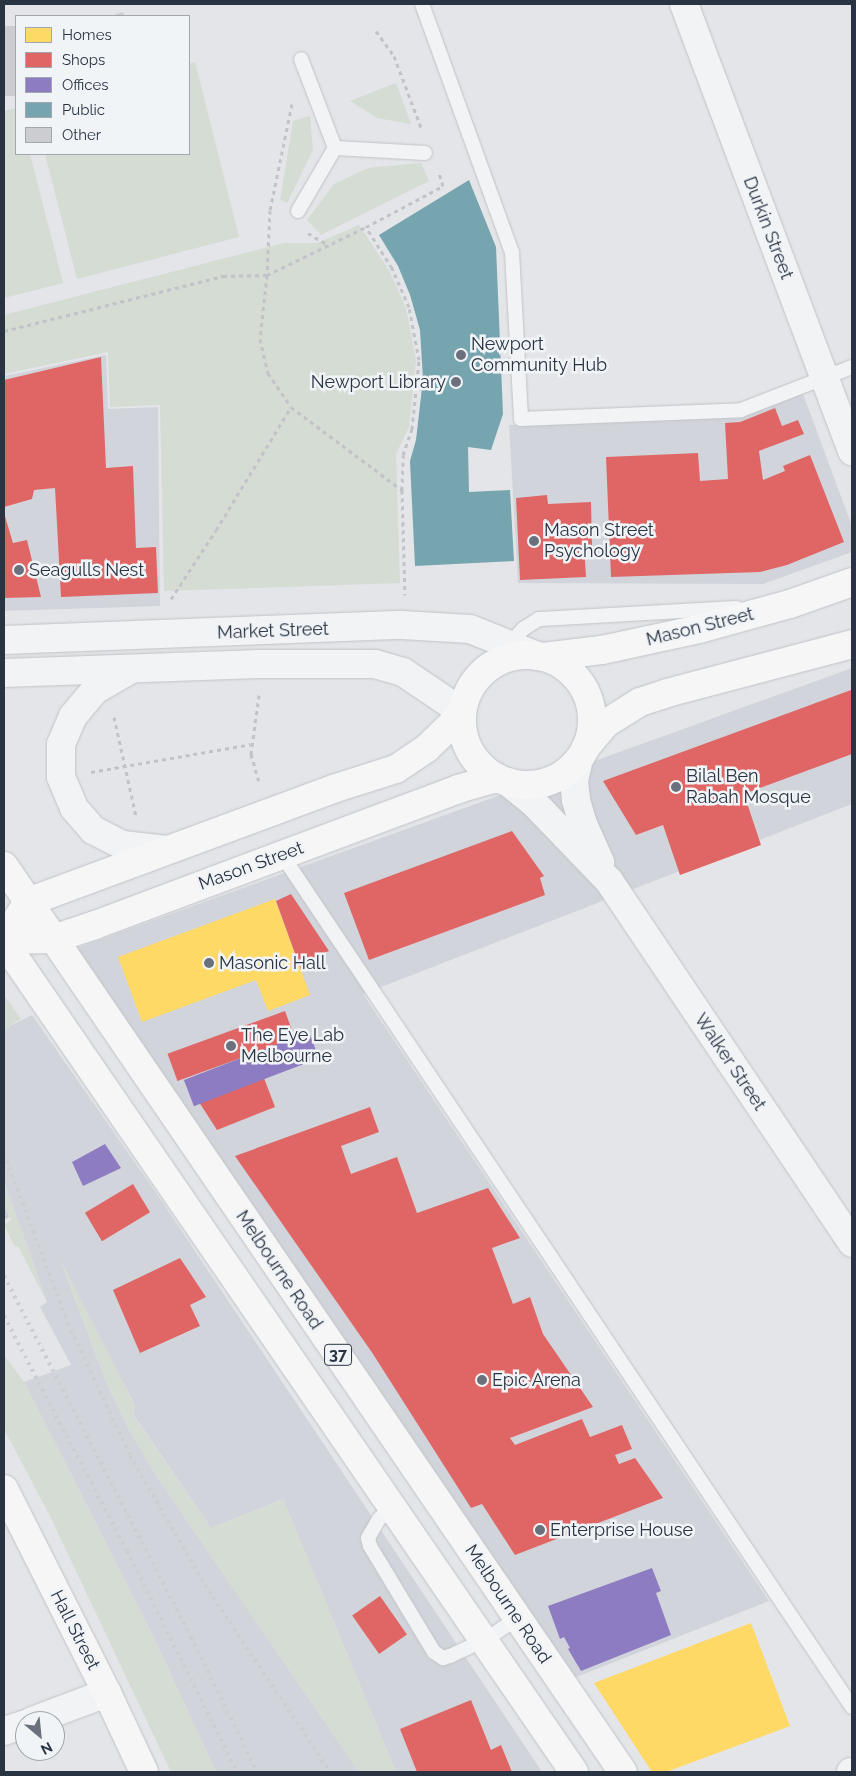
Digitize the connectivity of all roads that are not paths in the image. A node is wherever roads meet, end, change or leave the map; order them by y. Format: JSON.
{"nodes":[{"id":1,"x":422,"y":4,"type":"edge"},
{"id":2,"x":684,"y":4,"type":"edge"},
{"id":3,"x":301,"y":59,"type":"road end"},
{"id":4,"x":425,"y":146,"type":"road end"},
{"id":5,"x":335,"y":148,"type":"junction"},
{"id":6,"x":298,"y":211,"type":"dead end"},
{"id":7,"x":852,"y":367,"type":"edge"},
{"id":8,"x":824,"y":378,"type":"junction"},
{"id":9,"x":852,"y":452,"type":"edge"},
{"id":10,"x":852,"y":582,"type":"edge"},
{"id":11,"x":790,"y":604,"type":"junction"},
{"id":12,"x":4,"y":640,"type":"edge"},
{"id":13,"x":509,"y":644,"type":"junction"},
{"id":14,"x":850,"y":650,"type":"edge"},
{"id":15,"x":540,"y":656,"type":"junction"},
{"id":16,"x":134,"y":668,"type":"junction"},
{"id":17,"x":487,"y":669,"type":"junction"},
{"id":18,"x":4,"y":673,"type":"edge"},
{"id":19,"x":462,"y":713,"type":"junction"},
{"id":20,"x":582,"y":753,"type":"junction"},
{"id":21,"x":502,"y":780,"type":"junction"},
{"id":22,"x":167,"y":850,"type":"junction"},
{"id":23,"x":282,"y":854,"type":"junction"},
{"id":24,"x":4,"y":866,"type":"edge"},
{"id":25,"x":609,"y":881,"type":"junction"},
{"id":26,"x":28,"y":902,"type":"junction"},
{"id":27,"x":53,"y":939,"type":"junction"},
{"id":28,"x":4,"y":940,"type":"edge"},
{"id":29,"x":852,"y":1242,"type":"edge"},
{"id":30,"x":4,"y":1489,"type":"edge"},
{"id":31,"x":391,"y":1507,"type":"junction"},
{"id":32,"x":518,"y":1618,"type":"junction"},
{"id":33,"x":485,"y":1640,"type":"junction"},
{"id":34,"x":107,"y":1693,"type":"junction"},
{"id":35,"x":852,"y":1707,"type":"edge"},
{"id":36,"x":59,"y":1711,"type":"edge"},
{"id":37,"x":144,"y":1772,"type":"edge"},
{"id":38,"x":574,"y":1772,"type":"edge"},
{"id":39,"x":623,"y":1772,"type":"edge"}],
"edges":[{"from":1,"to":8,"type":"lane"},
{"from":2,"to":8,"type":"street","name":"Durkin Street"},
{"from":3,"to":5,"type":"lane"},
{"from":4,"to":5,"type":"lane"},
{"from":5,"to":6,"type":"lane"},
{"from":7,"to":8,"type":"lane"},
{"from":8,"to":9,"type":"street","name":"Durkin Street"},
{"from":10,"to":11,"type":"street","name":"Mason Street"},
{"from":11,"to":13,"type":"lane"},
{"from":11,"to":15,"type":"street","name":"Mason Street"},
{"from":12,"to":13,"type":"street","name":"Market Street"},
{"from":13,"to":15,"type":"street","name":"Market Street"},
{"from":13,"to":17,"type":"lane"},
{"from":14,"to":20,"type":"street"},
{"from":15,"to":17,"type":"street"},
{"from":15,"to":20,"type":"street"},
{"from":16,"to":18,"type":"street","name":"Market Street"},
{"from":16,"to":19,"type":"street","name":"Market Street"},
{"from":16,"to":22,"type":"street"},
{"from":17,"to":19,"type":"street"},
{"from":19,"to":21,"type":"street"},
{"from":19,"to":22,"type":"street"},
{"from":20,"to":21,"type":"street"},
{"from":20,"to":25,"type":"street","name":"Walker Street"},
{"from":21,"to":23,"type":"street","name":"Mason Street"},
{"from":21,"to":25,"type":"street","name":"Walker Street"},
{"from":22,"to":26,"type":"street"},
{"from":23,"to":27,"type":"street","name":"Mason Street"},
{"from":23,"to":35,"type":"lane"},
{"from":24,"to":26,"type":"street","name":"Melbourne Road","number":"37"},
{"from":25,"to":29,"type":"street","name":"Walker Street"},
{"from":26,"to":27,"type":"street","name":"Melbourne Road","number":"37"},
{"from":26,"to":28,"type":"street"},
{"from":27,"to":28,"type":"street","name":"Mason Street"},
{"from":27,"to":32,"type":"street","name":"Melbourne Road","number":"37"},
{"from":28,"to":31,"type":"street","number":"37"},
{"from":30,"to":34,"type":"street","name":"Hall Street"},
{"from":31,"to":33,"type":"street","number":"37"},
{"from":31,"to":33,"type":"lane"},
{"from":32,"to":33,"type":"lane"},
{"from":32,"to":39,"type":"street","name":"Melbourne Road","number":"37"},
{"from":33,"to":38,"type":"street","number":"37"},
{"from":34,"to":36,"type":"street"},
{"from":34,"to":37,"type":"street","name":"Hall Street"}]}
